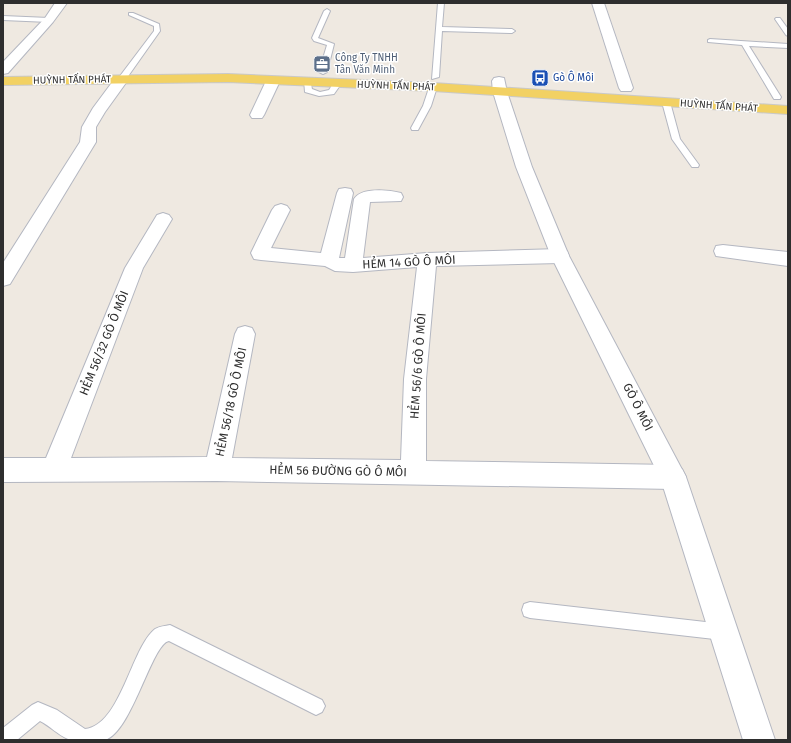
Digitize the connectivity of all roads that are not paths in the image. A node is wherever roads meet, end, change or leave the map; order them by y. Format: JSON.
{"nodes":[{"id":1,"x":60,"y":3,"type":"edge"},
{"id":2,"x":442,"y":3,"type":"edge"},
{"id":3,"x":598,"y":3,"type":"edge"},
{"id":4,"x":327,"y":10,"type":"dead end"},
{"id":5,"x":131,"y":14,"type":"dead end"},
{"id":6,"x":3,"y":18,"type":"edge"},
{"id":7,"x":778,"y":19,"type":"dead end"},
{"id":8,"x":50,"y":20,"type":"junction"},
{"id":9,"x":439,"y":29,"type":"junction"},
{"id":10,"x":512,"y":31,"type":"dead end"},
{"id":11,"x":788,"y":34,"type":"edge"},
{"id":12,"x":710,"y":41,"type":"dead end"},
{"id":13,"x":745,"y":44,"type":"junction"},
{"id":14,"x":788,"y":46,"type":"edge"},
{"id":15,"x":3,"y":70,"type":"edge"},
{"id":16,"x":322,"y":72,"type":"junction"},
{"id":17,"x":124,"y":75,"type":"junction"},
{"id":18,"x":339,"y":78,"type":"junction"},
{"id":19,"x":3,"y":81,"type":"edge"},
{"id":20,"x":273,"y":81,"type":"junction"},
{"id":21,"x":434,"y":82,"type":"junction"},
{"id":22,"x":500,"y":87,"type":"junction"},
{"id":23,"x":626,"y":88,"type":"junction"},
{"id":24,"x":782,"y":97,"type":"edge"},
{"id":25,"x":666,"y":102,"type":"junction"},
{"id":26,"x":788,"y":110,"type":"edge"},
{"id":27,"x":257,"y":115,"type":"dead end"},
{"id":28,"x":415,"y":128,"type":"dead end"},
{"id":29,"x":695,"y":166,"type":"dead end"},
{"id":30,"x":345,"y":193,"type":"dead end"},
{"id":31,"x":395,"y":198,"type":"dead end"},
{"id":32,"x":281,"y":210,"type":"dead end"},
{"id":33,"x":162,"y":219,"type":"dead end"},
{"id":34,"x":723,"y":251,"type":"dead end"},
{"id":35,"x":560,"y":256,"type":"junction"},
{"id":36,"x":788,"y":259,"type":"edge"},
{"id":37,"x":329,"y":260,"type":"junction"},
{"id":38,"x":427,"y":260,"type":"junction"},
{"id":39,"x":353,"y":265,"type":"junction"},
{"id":40,"x":3,"y":279,"type":"edge"},
{"id":41,"x":245,"y":334,"type":"dead end"},
{"id":42,"x":217,"y":469,"type":"junction"},
{"id":43,"x":3,"y":470,"type":"edge"},
{"id":44,"x":54,"y":470,"type":"junction"},
{"id":45,"x":413,"y":472,"type":"junction"},
{"id":46,"x":673,"y":477,"type":"junction"},
{"id":47,"x":530,"y":610,"type":"dead end"},
{"id":48,"x":724,"y":632,"type":"junction"},
{"id":49,"x":316,"y":706,"type":"dead end"},
{"id":50,"x":3,"y":740,"type":"edge"},
{"id":51,"x":759,"y":740,"type":"edge"}],
"edges":[{"from":1,"to":8,"type":"street"},
{"from":2,"to":9,"type":"lane"},
{"from":3,"to":23,"type":"street"},
{"from":4,"to":16,"type":"lane"},
{"from":5,"to":17,"type":"lane"},
{"from":6,"to":8,"type":"lane"},
{"from":7,"to":11,"type":"lane"},
{"from":8,"to":15,"type":"street"},
{"from":9,"to":10,"type":"lane"},
{"from":9,"to":21,"type":"lane"},
{"from":12,"to":13,"type":"lane"},
{"from":13,"to":14,"type":"lane"},
{"from":13,"to":24,"type":"lane"},
{"from":15,"to":17,"type":"main road","name":"HUỲNH TẤN PHÁT"},
{"from":16,"to":17,"type":"main road","name":"HUỲNH TẤN PHÁT"},
{"from":16,"to":18,"type":"main road","name":"HUỲNH TẤN PHÁT"},
{"from":17,"to":19,"type":"main road","name":"HUỲNH TẤN PHÁT"},
{"from":17,"to":20,"type":"main road","name":"HUỲNH TẤN PHÁT"},
{"from":17,"to":40,"type":"street"},
{"from":18,"to":20,"type":"main road","name":"HUỲNH TẤN PHÁT"},
{"from":18,"to":21,"type":"main road","name":"HUỲNH TẤN PHÁT"},
{"from":20,"to":27,"type":"street"},
{"from":21,"to":22,"type":"main road","name":"HUỲNH TẤN PHÁT"},
{"from":21,"to":28,"type":"lane"},
{"from":22,"to":23,"type":"main road","name":"HUỲNH TẤN PHÁT"},
{"from":22,"to":25,"type":"main road","name":"HUỲNH TẤN PHÁT"},
{"from":22,"to":35,"type":"street","name":"GÒ Ô MÔI"},
{"from":23,"to":24,"type":"main road","name":"HUỲNH TẤN PHÁT"},
{"from":25,"to":26,"type":"main road","name":"HUỲNH TẤN PHÁT"},
{"from":25,"to":29,"type":"lane"},
{"from":30,"to":37,"type":"street"},
{"from":31,"to":39,"type":"street"},
{"from":32,"to":37,"type":"street","name":"HẺM 14 GÒ Ô MÔI"},
{"from":33,"to":44,"type":"street","name":"HẺM 56/32 GÒ Ô MÔI"},
{"from":34,"to":36,"type":"street"},
{"from":35,"to":38,"type":"street","name":"HẺM 14 GÒ Ô MÔI"},
{"from":35,"to":46,"type":"street","name":"GÒ Ô MÔI"},
{"from":37,"to":39,"type":"street","name":"HẺM 14 GÒ Ô MÔI"},
{"from":38,"to":39,"type":"street","name":"HẺM 14 GÒ Ô MÔI"},
{"from":38,"to":45,"type":"street","name":"HẺM 56/6 GÒ Ô MÔI"},
{"from":41,"to":42,"type":"street","name":"HẺM 56/18 GÒ Ô MÔI"},
{"from":42,"to":44,"type":"street","name":"HẺM 56 ĐƯỜNG GÒ Ô MÔI"},
{"from":42,"to":45,"type":"street","name":"HẺM 56 ĐƯỜNG GÒ Ô MÔI"},
{"from":43,"to":44,"type":"street","name":"HẺM 56 ĐƯỜNG GÒ Ô MÔI"},
{"from":45,"to":46,"type":"street","name":"HẺM 56 ĐƯỜNG GÒ Ô MÔI"},
{"from":46,"to":48,"type":"street","name":"GÒ Ô MÔI"},
{"from":47,"to":48,"type":"lane"},
{"from":48,"to":51,"type":"street","name":"GÒ Ô MÔI"},
{"from":49,"to":50,"type":"lane"}]}
